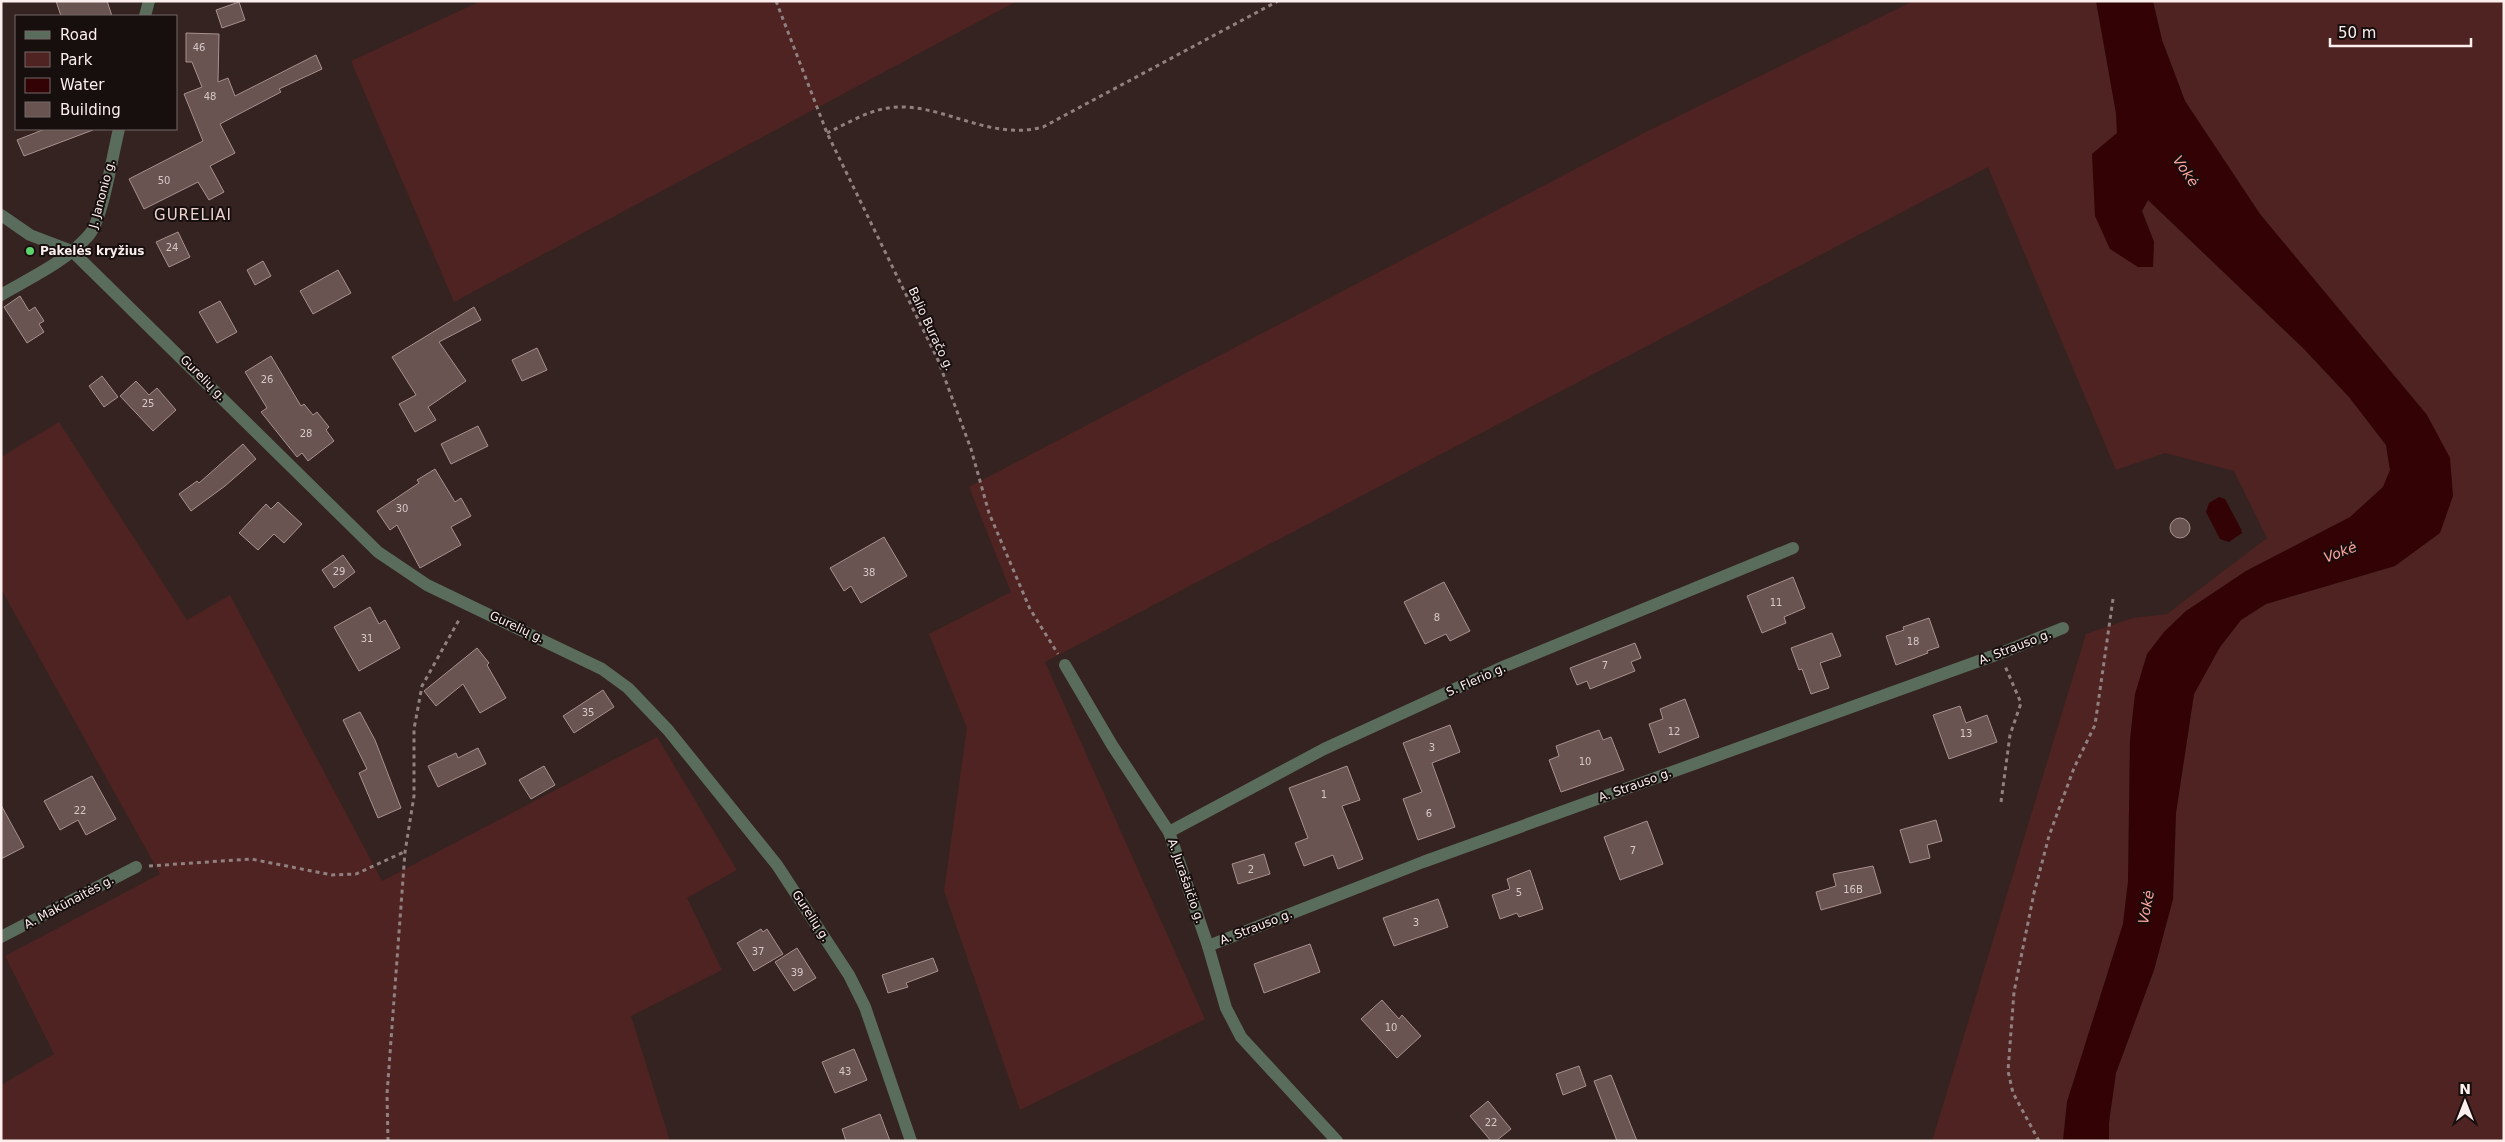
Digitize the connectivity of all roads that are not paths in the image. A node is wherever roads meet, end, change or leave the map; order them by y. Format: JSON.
{"nodes":[{"id":1,"x":149,"y":1,"type":"edge"},
{"id":2,"x":145,"y":15,"type":"edge"},
{"id":3,"x":119,"y":130,"type":"edge"},
{"id":4,"x":1,"y":215,"type":"edge"},
{"id":5,"x":72,"y":251,"type":"junction"},
{"id":6,"x":1,"y":296,"type":"edge"},
{"id":7,"x":1793,"y":548,"type":"dead end"},
{"id":8,"x":2063,"y":628,"type":"dead end"},
{"id":9,"x":1065,"y":665,"type":"road end"},
{"id":10,"x":1169,"y":832,"type":"junction"},
{"id":11,"x":136,"y":867,"type":"road end"},
{"id":12,"x":1,"y":938,"type":"edge"},
{"id":13,"x":1208,"y":946,"type":"junction"},
{"id":14,"x":911,"y":1141,"type":"edge"},
{"id":15,"x":1337,"y":1141,"type":"edge"}],
"edges":[{"from":1,"to":2,"type":"street"},
{"from":3,"to":5,"type":"street","name":"J. Janonio g."},
{"from":4,"to":5,"type":"street","name":"Gurelių g."},
{"from":5,"to":6,"type":"street","name":"J. Janonio g."},
{"from":5,"to":14,"type":"street","name":"Gurelių g."},
{"from":7,"to":10,"type":"street","name":"S. Flerio g."},
{"from":8,"to":13,"type":"street","name":"A. Strauso g."},
{"from":9,"to":10,"type":"street","name":"A. Jurašaičio g."},
{"from":10,"to":13,"type":"street","name":"A. Jurašaičio g."},
{"from":11,"to":12,"type":"street","name":"A. Makūnaitės g."},
{"from":13,"to":15,"type":"street","name":"A. Jurašaičio g."}]}
